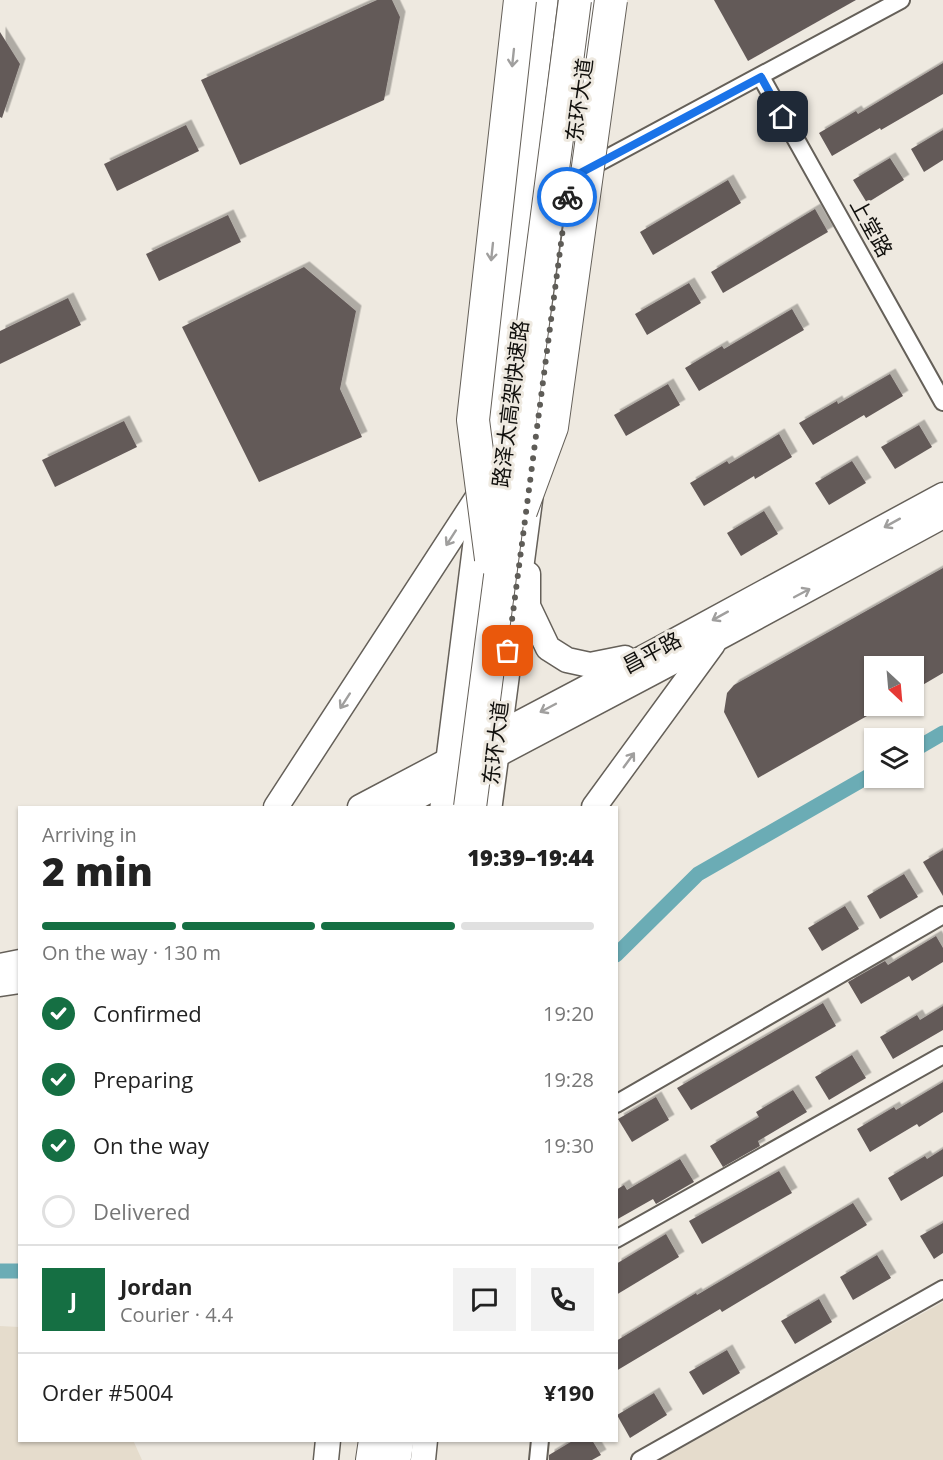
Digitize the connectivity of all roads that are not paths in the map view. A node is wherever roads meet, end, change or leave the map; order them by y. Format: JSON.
{"nodes":[{"id":1,"x":520,"y":0,"type":"edge"},
{"id":2,"x":544,"y":0,"type":"edge"},
{"id":3,"x":562,"y":0,"type":"edge"},
{"id":4,"x":575,"y":0,"type":"edge"},
{"id":5,"x":593,"y":0,"type":"edge"},
{"id":6,"x":611,"y":0,"type":"edge"},
{"id":7,"x":901,"y":0,"type":"edge"},
{"id":8,"x":761,"y":77,"type":"junction"},
{"id":9,"x":569,"y":179,"type":"junction"},
{"id":10,"x":943,"y":402,"type":"edge"},
{"id":11,"x":483,"y":489,"type":"junction"},
{"id":12,"x":530,"y":489,"type":"junction"},
{"id":13,"x":943,"y":495,"type":"edge"},
{"id":14,"x":943,"y":516,"type":"edge"},
{"id":15,"x":497,"y":561,"type":"junction"},
{"id":16,"x":718,"y":638,"type":"junction"},
{"id":17,"x":654,"y":652,"type":"junction"},
{"id":18,"x":496,"y":746,"type":"junction"},
{"id":19,"x":450,"y":788,"type":"edge"},
{"id":20,"x":277,"y":806,"type":"edge"},
{"id":21,"x":365,"y":806,"type":"edge"},
{"id":22,"x":401,"y":806,"type":"edge"},
{"id":23,"x":470,"y":806,"type":"edge"},
{"id":24,"x":488,"y":806,"type":"edge"},
{"id":25,"x":595,"y":806,"type":"edge"},
{"id":26,"x":943,"y":915,"type":"edge"},
{"id":27,"x":18,"y":962,"type":"edge"},
{"id":28,"x":0,"y":966,"type":"edge"},
{"id":29,"x":18,"y":981,"type":"edge"},
{"id":30,"x":0,"y":984,"type":"edge"},
{"id":31,"x":943,"y":1055,"type":"edge"},
{"id":32,"x":618,"y":1103,"type":"edge"},
{"id":33,"x":618,"y":1238,"type":"edge"},
{"id":34,"x":943,"y":1289,"type":"edge"},
{"id":35,"x":328,"y":1442,"type":"edge"},
{"id":36,"x":366,"y":1442,"type":"edge"},
{"id":37,"x":375,"y":1442,"type":"edge"},
{"id":38,"x":389,"y":1442,"type":"edge"},
{"id":39,"x":400,"y":1442,"type":"edge"},
{"id":40,"x":425,"y":1442,"type":"edge"},
{"id":41,"x":540,"y":1442,"type":"edge"},
{"id":42,"x":326,"y":1460,"type":"edge"},
{"id":43,"x":363,"y":1460,"type":"edge"},
{"id":44,"x":372,"y":1460,"type":"edge"},
{"id":45,"x":386,"y":1460,"type":"edge"},
{"id":46,"x":397,"y":1460,"type":"edge"},
{"id":47,"x":423,"y":1460,"type":"edge"},
{"id":48,"x":538,"y":1460,"type":"edge"},
{"id":49,"x":640,"y":1460,"type":"edge"}],
"edges":[{"from":1,"to":15,"type":"highway","one_way":true,"bridge":true},
{"from":2,"to":11,"type":"main road"},
{"from":3,"to":15,"type":"highway","name":"路泽太高架快速路","bridge":true},
{"from":4,"to":15,"type":"highway","name":"路泽太高架快速路","bridge":true},
{"from":5,"to":9,"type":"main road","name":"东环大道"},
{"from":6,"to":15,"type":"highway","bridge":true},
{"from":7,"to":8,"type":"street"},
{"from":8,"to":9,"type":"street"},
{"from":8,"to":10,"type":"street","name":"上堂路"},
{"from":9,"to":12,"type":"main road","name":"东环大道"},
{"from":11,"to":19,"type":"main road"},
{"from":11,"to":20,"type":"main road","one_way":true},
{"from":12,"to":17,"type":"main road"},
{"from":12,"to":18,"type":"main road","name":"东环大道"},
{"from":13,"to":17,"type":"main road","name":"昌平路","one_way":true},
{"from":16,"to":14,"type":"main road","name":"昌平路","one_way":true},
{"from":15,"to":19,"type":"highway","name":"路泽太高架快速路"},
{"from":15,"to":23,"type":"highway","name":"路泽太高架快速路","bridge":true},
{"from":16,"to":18,"type":"main road","name":"昌平路"},
{"from":25,"to":16,"type":"main road","one_way":true},
{"from":17,"to":18,"type":"main road","name":"昌平路","one_way":true},
{"from":18,"to":19,"type":"main road","name":"昌平路"},
{"from":18,"to":24,"type":"main road","name":"东环大道"},
{"from":19,"to":21,"type":"main road","name":"昌平路"},
{"from":19,"to":22,"type":"main road","name":"昌平路"},
{"from":26,"to":32,"type":"street"},
{"from":27,"to":28,"type":"main road"},
{"from":29,"to":30,"type":"main road"},
{"from":31,"to":33,"type":"street"},
{"from":34,"to":49,"type":"street"},
{"from":35,"to":42,"type":"main road"},
{"from":36,"to":43,"type":"main road"},
{"from":37,"to":44,"type":"highway"},
{"from":38,"to":45,"type":"highway"},
{"from":39,"to":46,"type":"main road"},
{"from":40,"to":47,"type":"main road"},
{"from":41,"to":48,"type":"street"}]}
